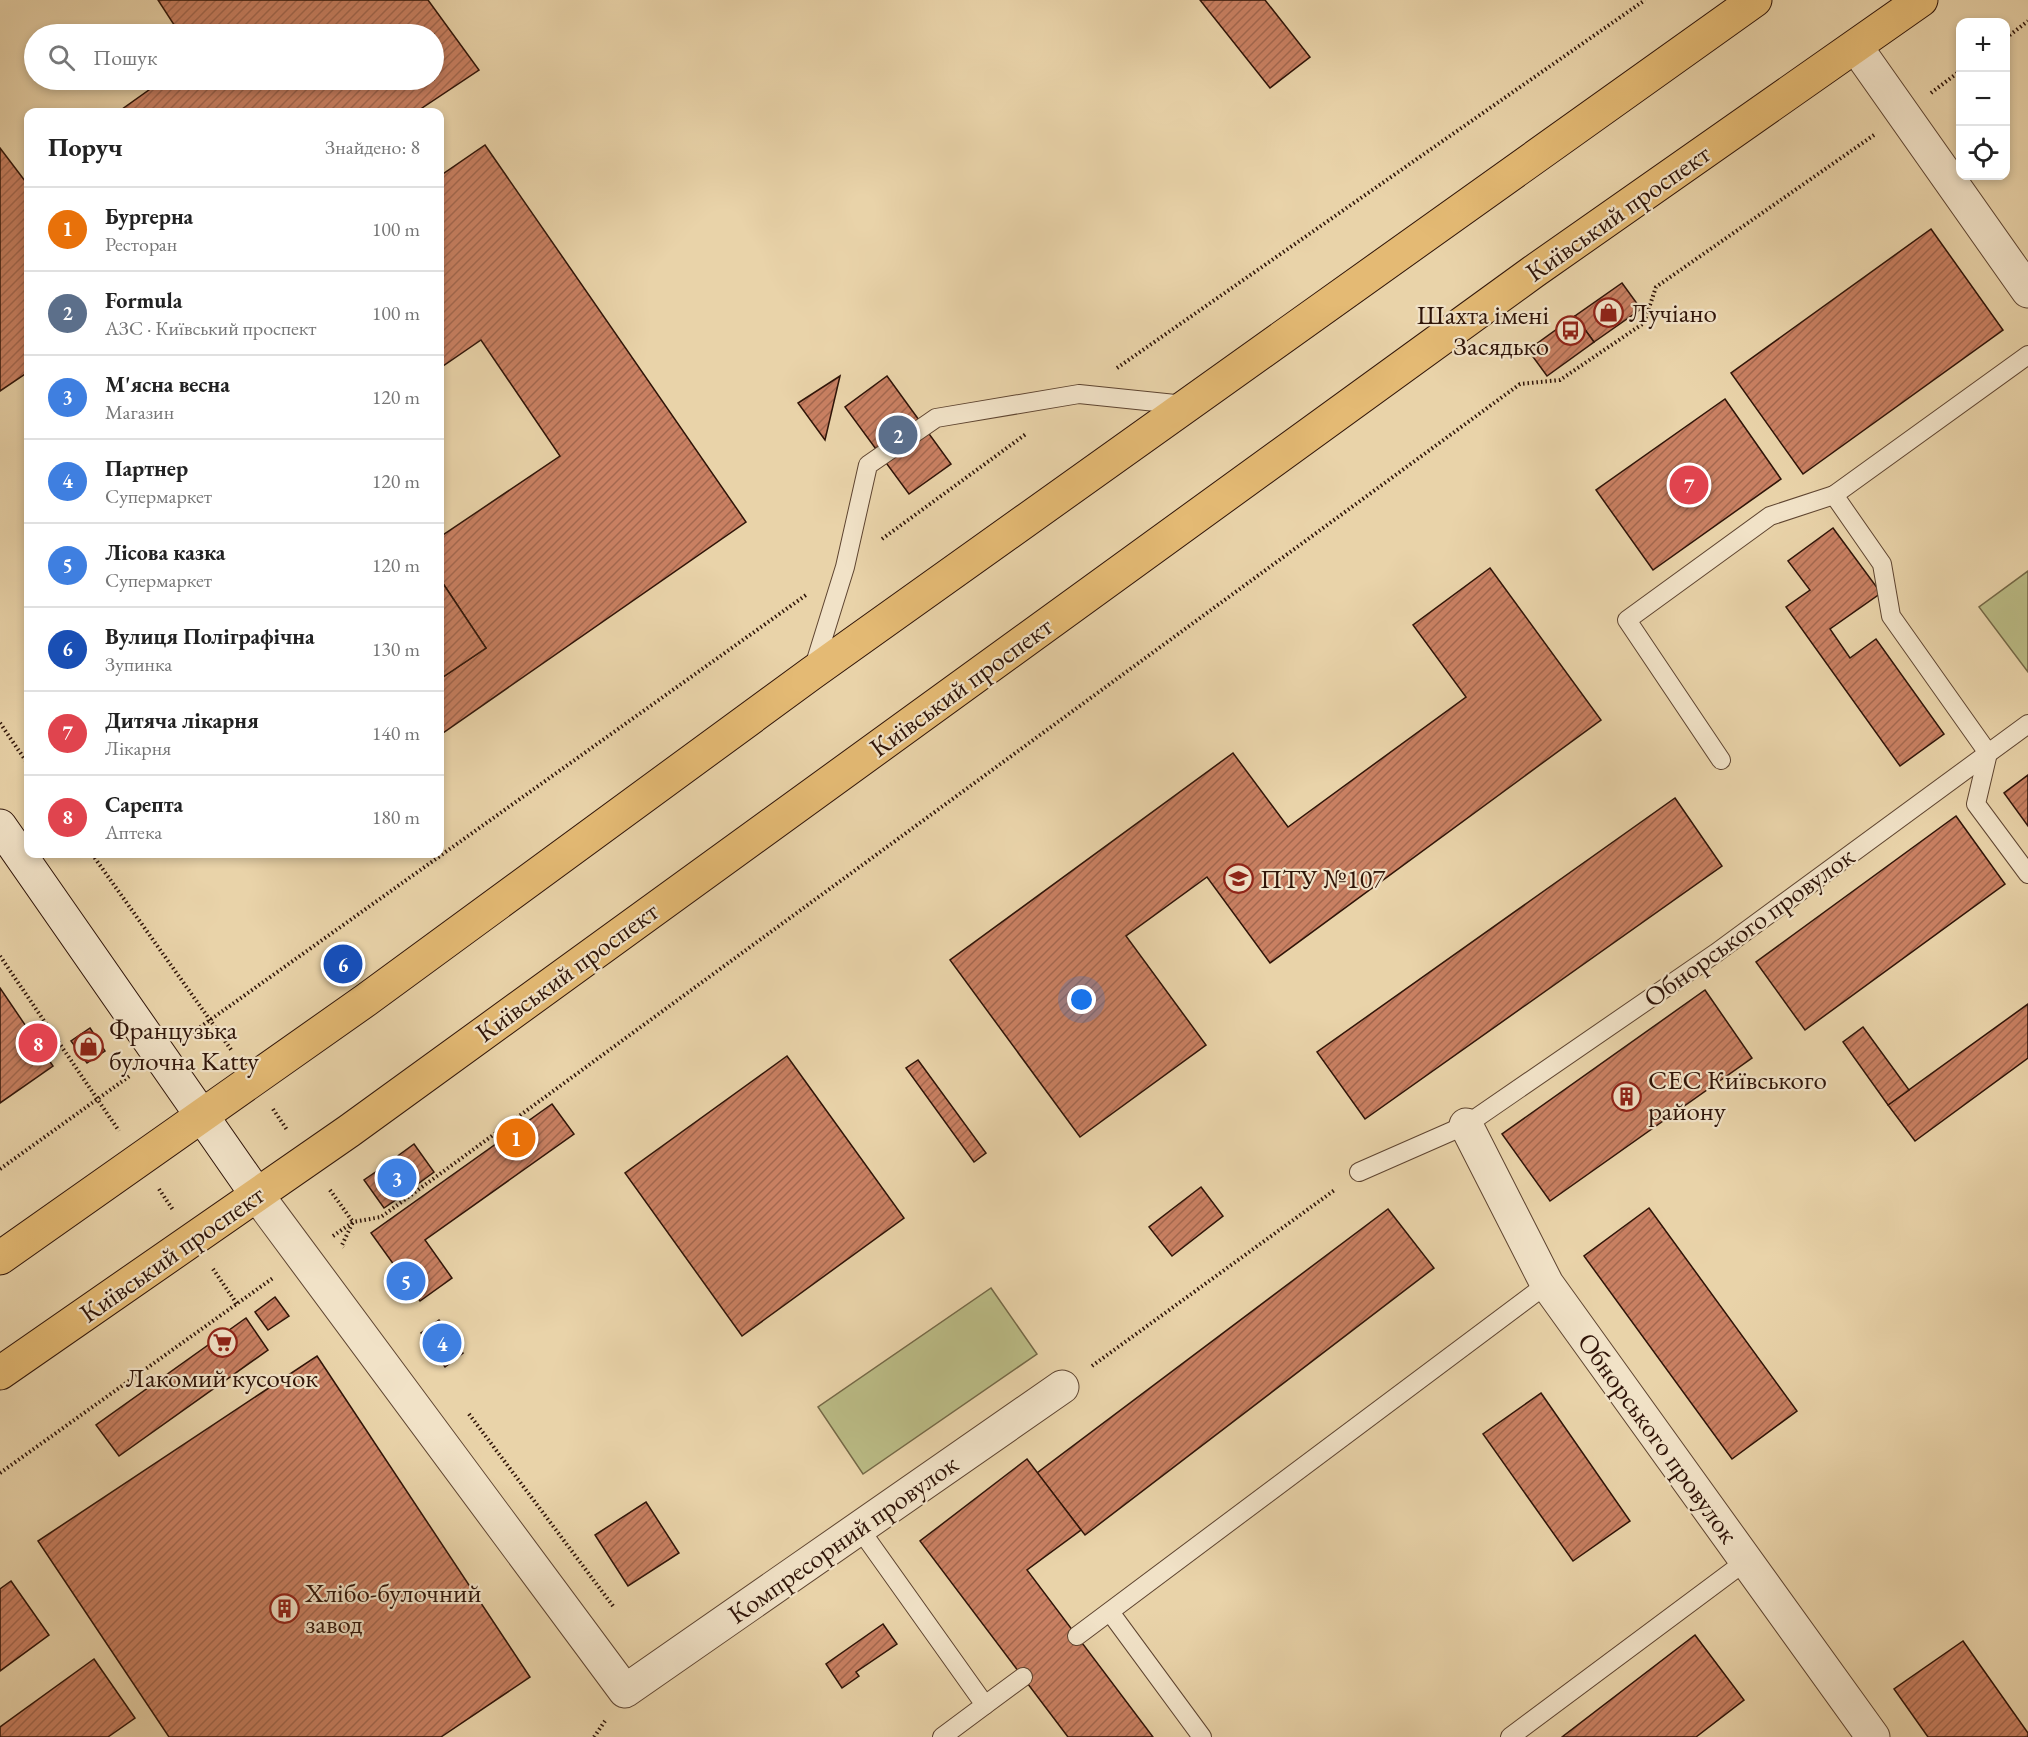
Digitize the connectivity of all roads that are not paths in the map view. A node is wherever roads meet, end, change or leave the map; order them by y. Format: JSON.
{"nodes":[{"id":1,"x":1755,"y":0,"type":"edge"},
{"id":2,"x":1922,"y":0,"type":"edge"},
{"id":3,"x":1856,"y":47,"type":"junction"},
{"id":4,"x":2028,"y":291,"type":"edge"},
{"id":5,"x":2028,"y":355,"type":"edge"},
{"id":6,"x":1187,"y":405,"type":"junction"},
{"id":7,"x":1834,"y":495,"type":"junction"},
{"id":8,"x":812,"y":673,"type":"junction"},
{"id":9,"x":2028,"y":724,"type":"edge"},
{"id":10,"x":1988,"y":753,"type":"junction"},
{"id":11,"x":1721,"y":760,"type":"dead end"},
{"id":12,"x":1,"y":830,"type":"edge"},
{"id":13,"x":2028,"y":874,"type":"edge"},
{"id":14,"x":202,"y":1115,"type":"junction"},
{"id":15,"x":1466,"y":1125,"type":"junction"},
{"id":16,"x":1359,"y":1172,"type":"road end"},
{"id":17,"x":257,"y":1195,"type":"junction"},
{"id":18,"x":0,"y":1258,"type":"edge"},
{"id":19,"x":1547,"y":1284,"type":"junction"},
{"id":20,"x":0,"y":1374,"type":"edge"},
{"id":21,"x":1062,"y":1387,"type":"road end"},
{"id":22,"x":859,"y":1528,"type":"junction"},
{"id":23,"x":1746,"y":1561,"type":"junction"},
{"id":24,"x":1110,"y":1612,"type":"junction"},
{"id":25,"x":1077,"y":1636,"type":"dead end"},
{"id":26,"x":1023,"y":1677,"type":"dead end"},
{"id":27,"x":985,"y":1705,"type":"junction"},
{"id":28,"x":1863,"y":1733,"type":"edge"},
{"id":29,"x":942,"y":1737,"type":"edge"},
{"id":30,"x":1202,"y":1737,"type":"edge"},
{"id":31,"x":1510,"y":1737,"type":"edge"}],
"edges":[{"from":1,"to":6,"type":"main road"},
{"from":2,"to":3,"type":"main road","name":"Київський проспект"},
{"from":3,"to":4,"type":"street"},
{"from":3,"to":17,"type":"main road","name":"Київський проспект"},
{"from":5,"to":7,"type":"lane"},
{"from":6,"to":8,"type":"main road"},
{"from":6,"to":8,"type":"lane"},
{"from":7,"to":10,"type":"lane"},
{"from":7,"to":11,"type":"lane"},
{"from":8,"to":14,"type":"main road"},
{"from":9,"to":10,"type":"lane","name":"Обнорського провулок"},
{"from":10,"to":13,"type":"lane"},
{"from":10,"to":15,"type":"lane","name":"Обнорського провулок"},
{"from":12,"to":14,"type":"street"},
{"from":14,"to":17,"type":"street"},
{"from":14,"to":18,"type":"main road"},
{"from":15,"to":16,"type":"lane","name":"Обнорського провулок"},
{"from":15,"to":19,"type":"street","name":"Обнорського провулок"},
{"from":17,"to":20,"type":"main road","name":"Київський проспект"},
{"from":17,"to":22,"type":"street","name":"Компресорний провулок"},
{"from":19,"to":23,"type":"street","name":"Обнорського провулок"},
{"from":19,"to":24,"type":"lane"},
{"from":21,"to":22,"type":"street","name":"Компресорний провулок"},
{"from":22,"to":27,"type":"lane"},
{"from":23,"to":28,"type":"street","name":"Обнорського провулок"},
{"from":23,"to":31,"type":"lane"},
{"from":24,"to":25,"type":"lane"},
{"from":24,"to":30,"type":"lane"},
{"from":26,"to":27,"type":"lane"},
{"from":27,"to":29,"type":"lane"}]}
